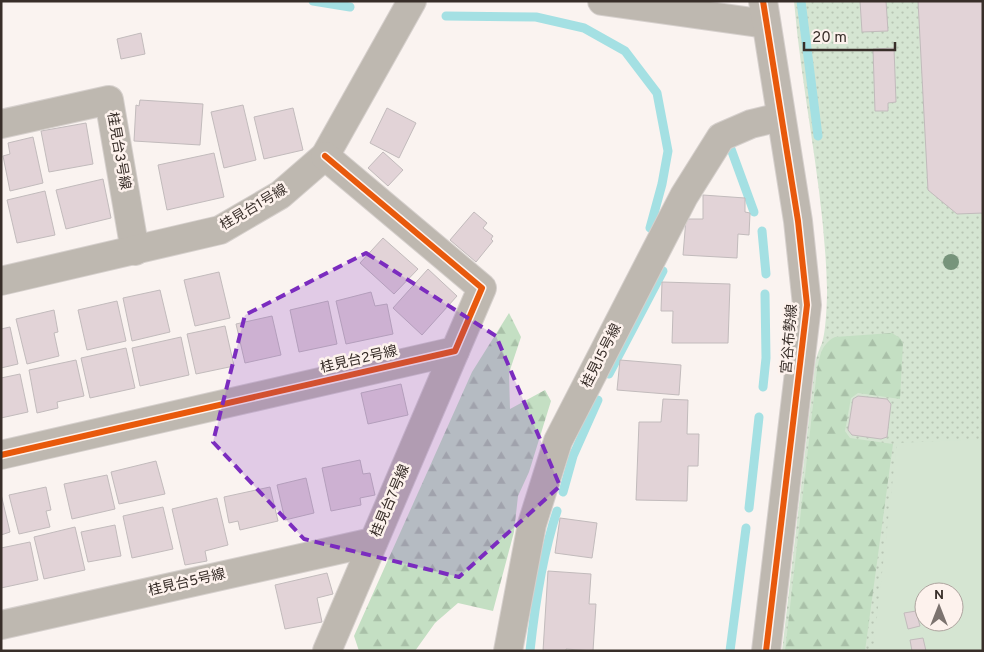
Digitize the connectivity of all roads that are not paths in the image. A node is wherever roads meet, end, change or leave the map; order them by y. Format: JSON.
{"nodes":[{"id":1,"x":412,"y":1,"type":"edge"},
{"id":2,"x":602,"y":1,"type":"edge"},
{"id":3,"x":764,"y":13,"type":"edge"},
{"id":4,"x":780,"y":117,"type":"junction"},
{"id":5,"x":1,"y":124,"type":"edge"},
{"id":6,"x":325,"y":156,"type":"junction"},
{"id":7,"x":135,"y":251,"type":"junction"},
{"id":8,"x":1,"y":281,"type":"edge"},
{"id":9,"x":456,"y":351,"type":"junction"},
{"id":10,"x":1,"y":455,"type":"edge"},
{"id":11,"x":373,"y":542,"type":"junction"},
{"id":12,"x":1,"y":625,"type":"edge"},
{"id":13,"x":327,"y":651,"type":"edge"},
{"id":14,"x":508,"y":651,"type":"edge"},
{"id":15,"x":766,"y":651,"type":"edge"}],
"edges":[{"from":1,"to":6,"type":"street","name":"桂見台1号線"},
{"from":2,"to":3,"type":"street"},
{"from":3,"to":4,"type":"street","name":"宮谷布勢線"},
{"from":4,"to":14,"type":"street","name":"桂見15号線"},
{"from":4,"to":15,"type":"street","name":"宮谷布勢線"},
{"from":5,"to":7,"type":"street","name":"桂見台3号線"},
{"from":6,"to":7,"type":"street","name":"桂見台1号線"},
{"from":6,"to":9,"type":"street"},
{"from":7,"to":8,"type":"street","name":"桂見台1号線"},
{"from":9,"to":10,"type":"street","name":"桂見台2号線"},
{"from":9,"to":11,"type":"street","name":"桂見台7号線"},
{"from":11,"to":12,"type":"street","name":"桂見台5号線"},
{"from":11,"to":13,"type":"street","name":"桂見台7号線"}]}
